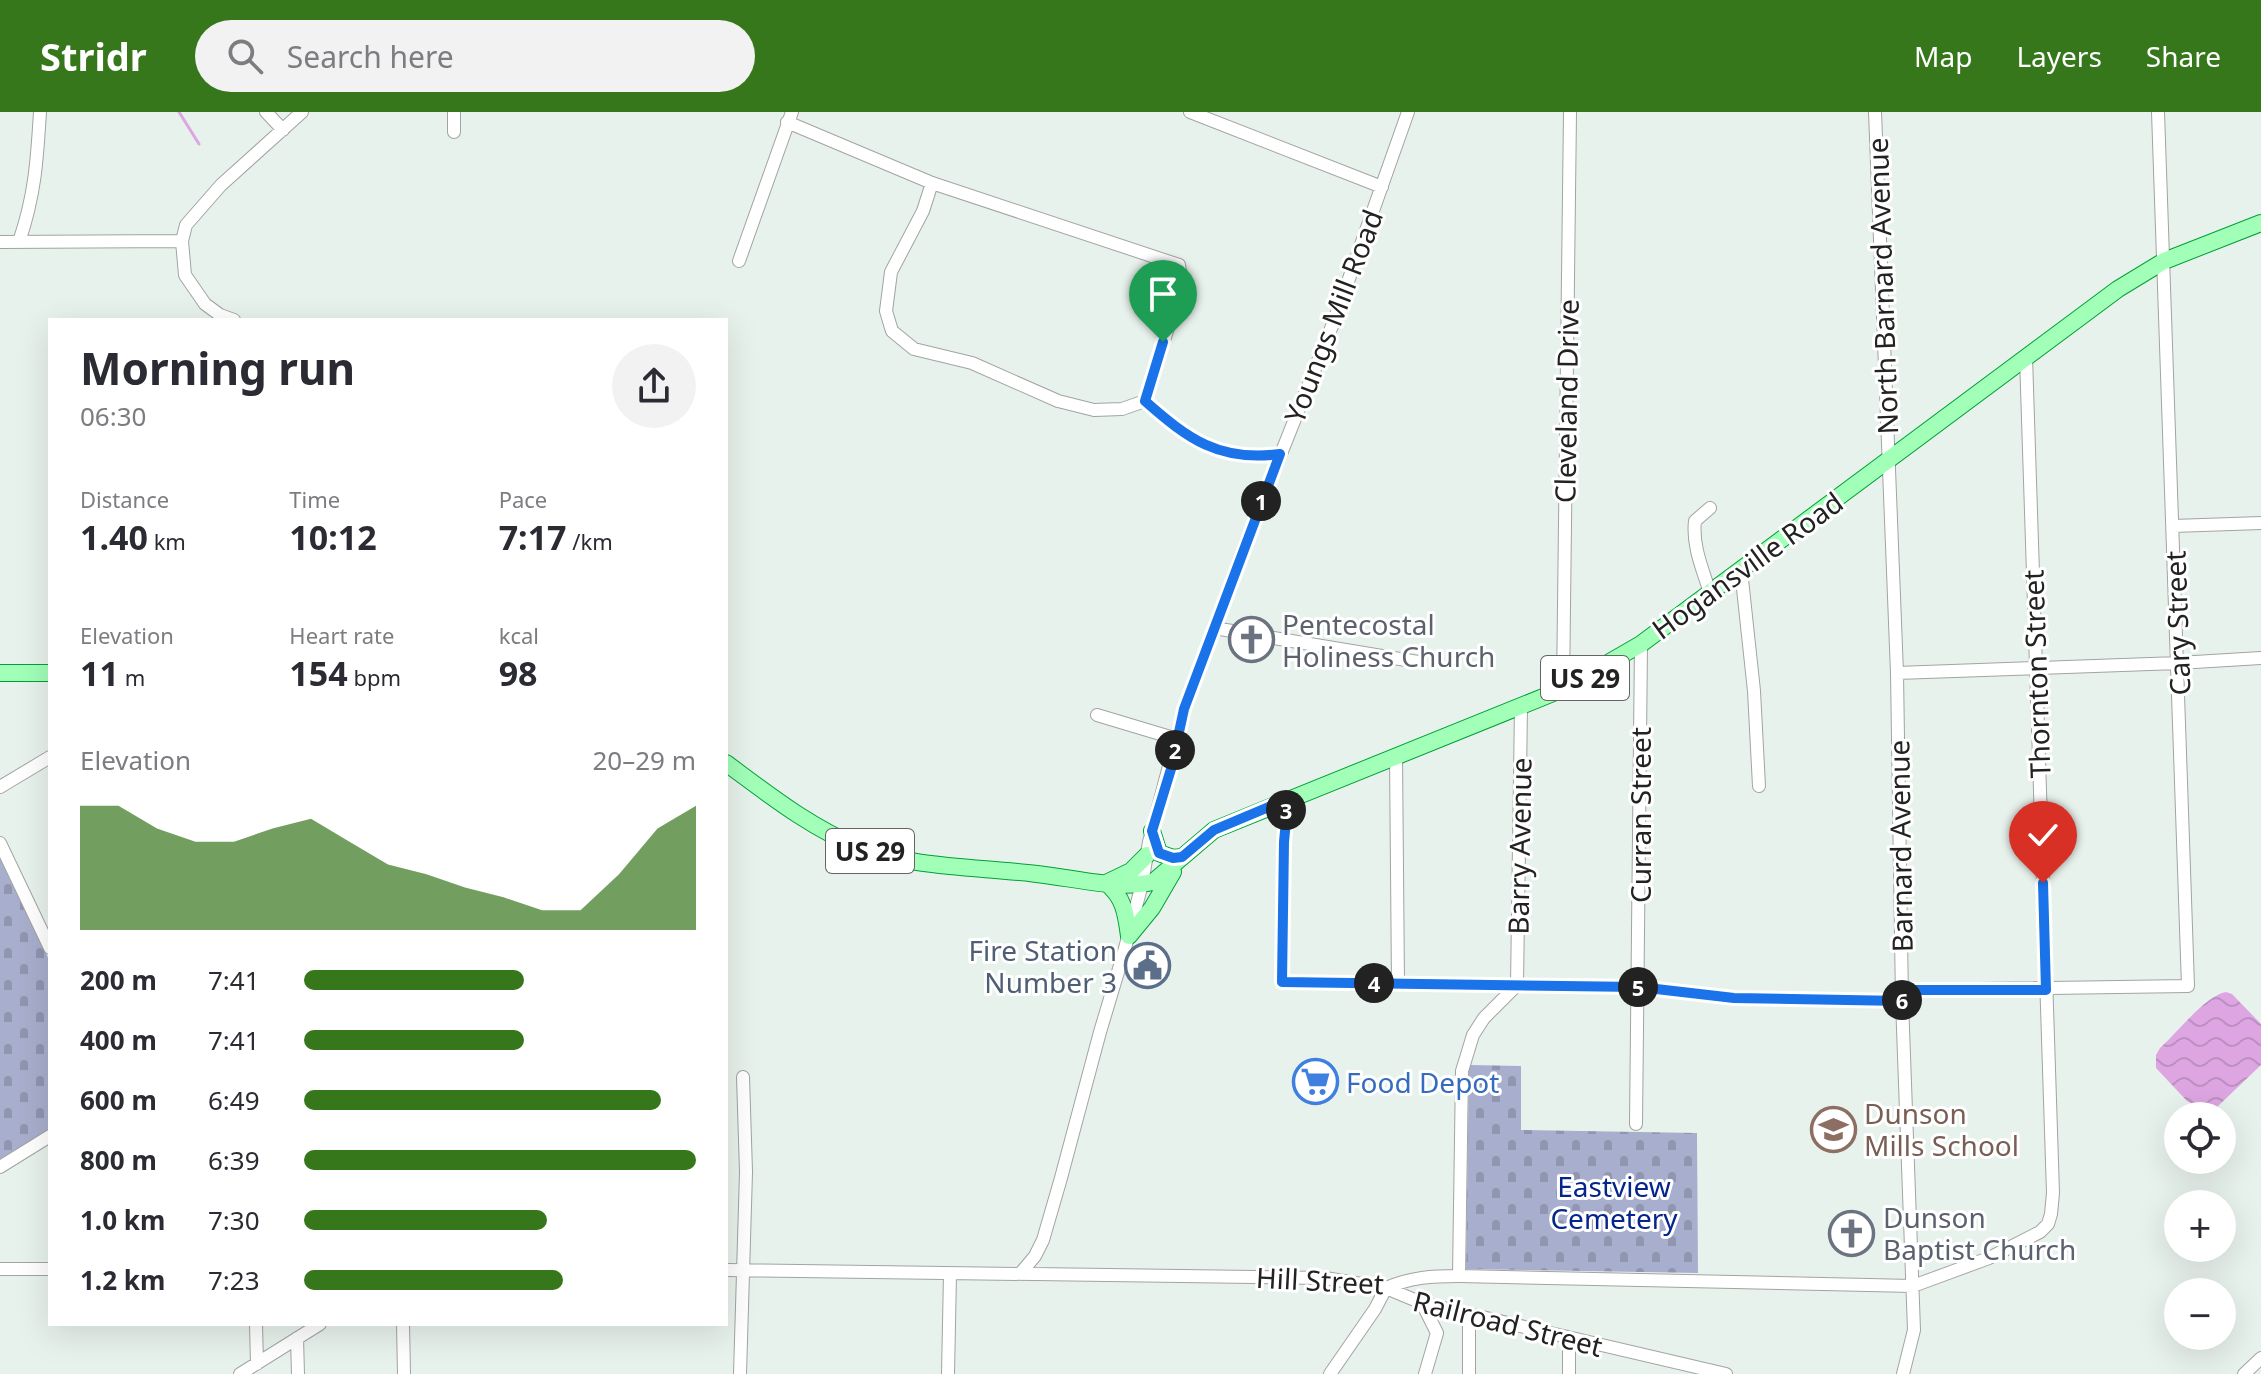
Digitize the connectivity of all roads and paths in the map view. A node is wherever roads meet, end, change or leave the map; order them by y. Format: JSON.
{"nodes":[{"id":1,"x":40,"y":112,"type":"edge"},
{"id":2,"x":266,"y":112,"type":"edge"},
{"id":3,"x":302,"y":112,"type":"edge"},
{"id":4,"x":454,"y":112,"type":"edge"},
{"id":5,"x":1190,"y":112,"type":"edge"},
{"id":6,"x":1408,"y":112,"type":"edge"},
{"id":7,"x":1570,"y":112,"type":"edge"},
{"id":8,"x":1875,"y":112,"type":"edge"},
{"id":9,"x":2158,"y":112,"type":"edge"},
{"id":10,"x":790,"y":117,"type":"edge"},
{"id":11,"x":283,"y":130,"type":"junction"},
{"id":12,"x":454,"y":132,"type":"dead end"},
{"id":13,"x":932,"y":183,"type":"junction"},
{"id":14,"x":1382,"y":187,"type":"junction"},
{"id":15,"x":2261,"y":223,"type":"edge"},
{"id":16,"x":182,"y":241,"type":"junction"},
{"id":17,"x":0,"y":242,"type":"edge"},
{"id":18,"x":19,"y":242,"type":"junction"},
{"id":19,"x":739,"y":261,"type":"dead end"},
{"id":20,"x":2164,"y":261,"type":"junction"},
{"id":21,"x":228,"y":318,"type":"edge"},
{"id":22,"x":2026,"y":357,"type":"junction"},
{"id":23,"x":1145,"y":401,"type":"junction"},
{"id":24,"x":1280,"y":454,"type":"junction"},
{"id":25,"x":1888,"y":461,"type":"junction"},
{"id":26,"x":1710,"y":508,"type":"dead end"},
{"id":27,"x":2261,"y":523,"type":"edge"},
{"id":28,"x":2173,"y":526,"type":"junction"},
{"id":29,"x":1741,"y":570,"type":"junction"},
{"id":30,"x":1710,"y":593,"type":"junction"},
{"id":31,"x":1214,"y":628,"type":"junction"},
{"id":32,"x":1641,"y":644,"type":"junction"},
{"id":33,"x":2261,"y":658,"type":"edge"},
{"id":34,"x":1418,"y":662,"type":"dead end"},
{"id":35,"x":2178,"y":663,"type":"junction"},
{"id":36,"x":2036,"y":668,"type":"junction"},
{"id":37,"x":0,"y":673,"type":"edge"},
{"id":38,"x":48,"y":673,"type":"edge"},
{"id":39,"x":1897,"y":673,"type":"junction"},
{"id":40,"x":1563,"y":689,"type":"junction"},
{"id":41,"x":1521,"y":706,"type":"junction"},
{"id":42,"x":1097,"y":715,"type":"dead end"},
{"id":43,"x":1177,"y":739,"type":"junction"},
{"id":44,"x":1396,"y":756,"type":"junction"},
{"id":45,"x":48,"y":758,"type":"edge"},
{"id":46,"x":728,"y":764,"type":"edge"},
{"id":47,"x":1759,"y":786,"type":"dead end"},
{"id":48,"x":0,"y":787,"type":"edge"},
{"id":49,"x":1288,"y":799,"type":"junction"},
{"id":50,"x":1152,"y":831,"type":"junction"},
{"id":51,"x":0,"y":843,"type":"edge"},
{"id":52,"x":1147,"y":855,"type":"junction"},
{"id":53,"x":1182,"y":857,"type":"junction"},
{"id":54,"x":1106,"y":883,"type":"junction"},
{"id":55,"x":1142,"y":884,"type":"junction"},
{"id":56,"x":1129,"y":936,"type":"junction"},
{"id":57,"x":48,"y":944,"type":"edge"},
{"id":58,"x":1398,"y":983,"type":"junction"},
{"id":59,"x":1517,"y":985,"type":"junction"},
{"id":60,"x":1639,"y":987,"type":"junction"},
{"id":61,"x":2046,"y":990,"type":"junction"},
{"id":62,"x":1902,"y":995,"type":"junction"},
{"id":63,"x":743,"y":1077,"type":"dead end"},
{"id":64,"x":1636,"y":1124,"type":"dead end"},
{"id":65,"x":48,"y":1137,"type":"edge"},
{"id":66,"x":0,"y":1167,"type":"edge"},
{"id":67,"x":0,"y":1269,"type":"edge"},
{"id":68,"x":48,"y":1269,"type":"edge"},
{"id":69,"x":728,"y":1270,"type":"edge"},
{"id":70,"x":742,"y":1271,"type":"junction"},
{"id":71,"x":950,"y":1274,"type":"junction"},
{"id":72,"x":1020,"y":1274,"type":"junction"},
{"id":73,"x":1459,"y":1276,"type":"junction"},
{"id":74,"x":1913,"y":1286,"type":"junction"},
{"id":75,"x":1386,"y":1288,"type":"junction"},
{"id":76,"x":1422,"y":1303,"type":"junction"},
{"id":77,"x":1463,"y":1314,"type":"junction"},
{"id":78,"x":256,"y":1326,"type":"edge"},
{"id":79,"x":317,"y":1326,"type":"edge"},
{"id":80,"x":403,"y":1326,"type":"edge"},
{"id":81,"x":1437,"y":1333,"type":"junction"},
{"id":82,"x":297,"y":1338,"type":"junction"},
{"id":83,"x":1569,"y":1340,"type":"junction"},
{"id":84,"x":2261,"y":1358,"type":"edge"},
{"id":85,"x":257,"y":1364,"type":"junction"},
{"id":86,"x":1907,"y":1373,"type":"edge"},
{"id":87,"x":240,"y":1374,"type":"edge"},
{"id":88,"x":298,"y":1374,"type":"edge"},
{"id":89,"x":404,"y":1374,"type":"edge"},
{"id":90,"x":740,"y":1374,"type":"edge"},
{"id":91,"x":948,"y":1374,"type":"edge"},
{"id":92,"x":1330,"y":1374,"type":"edge"},
{"id":93,"x":1425,"y":1374,"type":"edge"},
{"id":94,"x":1469,"y":1374,"type":"edge"},
{"id":95,"x":1569,"y":1374,"type":"edge"},
{"id":96,"x":1726,"y":1374,"type":"edge"},
{"id":97,"x":2244,"y":1374,"type":"edge"}],
"edges":[{"from":1,"to":18,"type":"street"},
{"from":2,"to":11,"type":"street"},
{"from":3,"to":11,"type":"street"},
{"from":4,"to":12,"type":"street"},
{"from":5,"to":14,"type":"street"},
{"from":6,"to":14,"type":"street","name":"Youngs Mill Road"},
{"from":7,"to":40,"type":"street","name":"Cleveland Drive"},
{"from":8,"to":25,"type":"street","name":"North Barnard Avenue"},
{"from":9,"to":20,"type":"street","name":"Cary Street"},
{"from":10,"to":13,"type":"street"},
{"from":10,"to":19,"type":"street"},
{"from":11,"to":16,"type":"street"},
{"from":13,"to":23,"type":"street"},
{"from":13,"to":23,"type":"street"},
{"from":14,"to":24,"type":"street","name":"Youngs Mill Road"},
{"from":15,"to":20,"type":"main road","name":"Hogansville Road","number":"US 29"},
{"from":16,"to":18,"type":"street"},
{"from":16,"to":21,"type":"street"},
{"from":17,"to":18,"type":"street"},
{"from":20,"to":22,"type":"main road","name":"Hogansville Road","number":"US 29"},
{"from":20,"to":28,"type":"street","name":"Cary Street"},
{"from":22,"to":25,"type":"main road","name":"Hogansville Road","number":"US 29"},
{"from":22,"to":36,"type":"street","name":"Thornton Street"},
{"from":23,"to":24,"type":"street"},
{"from":24,"to":31,"type":"street","name":"Youngs Mill Road"},
{"from":25,"to":29,"type":"main road","name":"Hogansville Road","number":"US 29"},
{"from":25,"to":39,"type":"street","name":"Barnard Avenue"},
{"from":26,"to":30,"type":"street"},
{"from":27,"to":28,"type":"street"},
{"from":28,"to":35,"type":"street","name":"Cary Street"},
{"from":29,"to":30,"type":"main road","name":"Hogansville Road","number":"US 29"},
{"from":29,"to":47,"type":"street"},
{"from":30,"to":32,"type":"main road","name":"Hogansville Road","number":"US 29"},
{"from":31,"to":34,"type":"street"},
{"from":31,"to":43,"type":"street","name":"Youngs Mill Road"},
{"from":32,"to":40,"type":"main road","name":"Hogansville Road","number":"US 29"},
{"from":32,"to":60,"type":"street","name":"Curran Street"},
{"from":33,"to":35,"type":"street"},
{"from":35,"to":36,"type":"street"},
{"from":35,"to":61,"type":"street","name":"Cary Street"},
{"from":36,"to":39,"type":"street"},
{"from":36,"to":61,"type":"street","name":"Thornton Street"},
{"from":37,"to":38,"type":"main road"},
{"from":39,"to":62,"type":"street","name":"Barnard Avenue"},
{"from":40,"to":41,"type":"main road","name":"Hogansville Road","number":"US 29"},
{"from":41,"to":44,"type":"main road","name":"Hogansville Road","number":"US 29"},
{"from":41,"to":59,"type":"street","name":"Barry Avenue"},
{"from":42,"to":43,"type":"street"},
{"from":43,"to":50,"type":"street","name":"Youngs Mill Road"},
{"from":44,"to":49,"type":"main road","name":"Hogansville Road","number":"US 29"},
{"from":44,"to":58,"type":"street"},
{"from":45,"to":48,"type":"street"},
{"from":46,"to":54,"type":"main road","number":"US 29"},
{"from":49,"to":53,"type":"main road","name":"Hogansville Road","number":"US 29"},
{"from":49,"to":58,"type":"street"},
{"from":50,"to":52,"type":"street","name":"Youngs Mill Road"},
{"from":50,"to":53,"type":"main road"},
{"from":51,"to":57,"type":"street"},
{"from":52,"to":54,"type":"main road"},
{"from":52,"to":55,"type":"street","name":"Youngs Mill Road"},
{"from":53,"to":55,"type":"main road","name":"Hogansville Road","number":"US 29"},
{"from":53,"to":56,"type":"main road"},
{"from":54,"to":55,"type":"main road","number":"US 29"},
{"from":54,"to":56,"type":"main road"},
{"from":55,"to":56,"type":"street"},
{"from":56,"to":72,"type":"street"},
{"from":58,"to":59,"type":"street"},
{"from":59,"to":60,"type":"street"},
{"from":59,"to":73,"type":"street"},
{"from":60,"to":62,"type":"street"},
{"from":60,"to":64,"type":"street","name":"Curran Street"},
{"from":61,"to":62,"type":"street"},
{"from":61,"to":74,"type":"street","name":"Thornton Street"},
{"from":62,"to":74,"type":"street","name":"Barnard Avenue"},
{"from":63,"to":70,"type":"street"},
{"from":65,"to":66,"type":"street"},
{"from":67,"to":68,"type":"street"},
{"from":69,"to":70,"type":"street","name":"Hill Street"},
{"from":70,"to":71,"type":"street","name":"Hill Street"},
{"from":70,"to":90,"type":"street"},
{"from":71,"to":72,"type":"street","name":"Hill Street"},
{"from":71,"to":91,"type":"street"},
{"from":72,"to":75,"type":"street","name":"Hill Street"},
{"from":73,"to":74,"type":"street","name":"Hill Street"},
{"from":73,"to":75,"type":"street","name":"Hill Street"},
{"from":74,"to":86,"type":"street","name":"Barnard Avenue"},
{"from":75,"to":76,"type":"street","name":"Railroad Street"},
{"from":75,"to":92,"type":"street"},
{"from":76,"to":77,"type":"street","name":"Railroad Street"},
{"from":76,"to":81,"type":"street"},
{"from":77,"to":81,"type":"street"},
{"from":77,"to":83,"type":"street","name":"Railroad Street"},
{"from":77,"to":94,"type":"street"},
{"from":78,"to":85,"type":"street"},
{"from":79,"to":82,"type":"street"},
{"from":80,"to":89,"type":"street"},
{"from":81,"to":93,"type":"street"},
{"from":82,"to":85,"type":"street"},
{"from":82,"to":88,"type":"street"},
{"from":83,"to":95,"type":"street"},
{"from":83,"to":96,"type":"street","name":"Railroad Street"},
{"from":84,"to":97,"type":"street"},
{"from":85,"to":87,"type":"street"}]}
